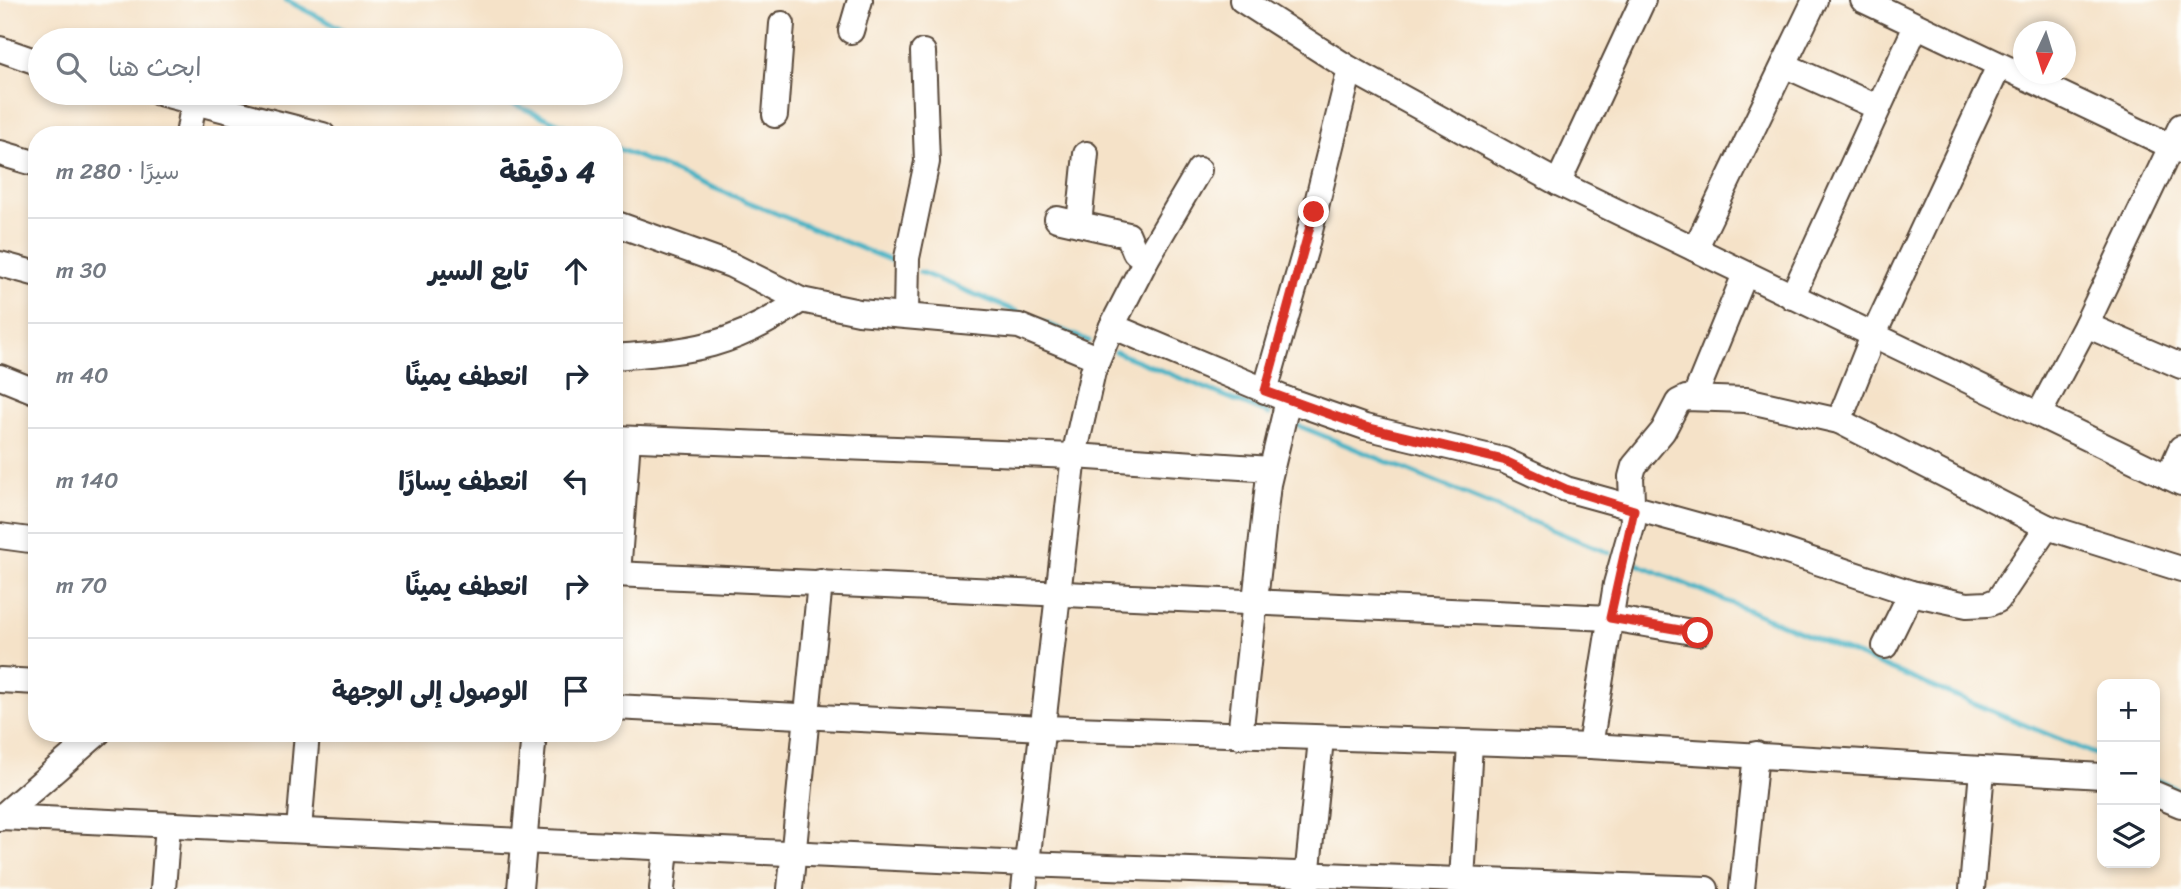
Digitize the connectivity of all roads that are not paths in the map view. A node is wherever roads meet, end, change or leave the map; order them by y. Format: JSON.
{"nodes":[{"id":1,"x":860,"y":0,"type":"edge"},
{"id":2,"x":1242,"y":0,"type":"edge"},
{"id":3,"x":1643,"y":0,"type":"edge"},
{"id":4,"x":1815,"y":0,"type":"edge"},
{"id":5,"x":1863,"y":0,"type":"edge"},
{"id":6,"x":782,"y":24,"type":"dead end"},
{"id":7,"x":1916,"y":26,"type":"junction"},
{"id":8,"x":851,"y":32,"type":"dead end"},
{"id":9,"x":0,"y":49,"type":"edge"},
{"id":10,"x":923,"y":52,"type":"dead end"},
{"id":11,"x":28,"y":58,"type":"edge"},
{"id":12,"x":1784,"y":65,"type":"junction"},
{"id":13,"x":1999,"y":66,"type":"junction"},
{"id":14,"x":1350,"y":69,"type":"junction"},
{"id":15,"x":193,"y":105,"type":"edge"},
{"id":16,"x":209,"y":105,"type":"edge"},
{"id":17,"x":1877,"y":107,"type":"junction"},
{"id":18,"x":775,"y":115,"type":"dead end"},
{"id":19,"x":190,"y":126,"type":"edge"},
{"id":20,"x":289,"y":126,"type":"edge"},
{"id":21,"x":2178,"y":141,"type":"edge"},
{"id":22,"x":0,"y":153,"type":"edge"},
{"id":23,"x":1086,"y":154,"type":"dead end"},
{"id":24,"x":28,"y":161,"type":"edge"},
{"id":25,"x":1199,"y":170,"type":"dead end"},
{"id":26,"x":1558,"y":183,"type":"junction"},
{"id":27,"x":623,"y":226,"type":"edge"},
{"id":28,"x":1695,"y":249,"type":"junction"},
{"id":29,"x":1146,"y":260,"type":"junction"},
{"id":30,"x":0,"y":264,"type":"edge"},
{"id":31,"x":28,"y":272,"type":"edge"},
{"id":32,"x":1745,"y":274,"type":"junction"},
{"id":33,"x":1792,"y":297,"type":"junction"},
{"id":34,"x":801,"y":300,"type":"junction"},
{"id":35,"x":906,"y":315,"type":"junction"},
{"id":36,"x":2086,"y":325,"type":"junction"},
{"id":37,"x":1112,"y":326,"type":"junction"},
{"id":38,"x":1873,"y":336,"type":"junction"},
{"id":39,"x":623,"y":356,"type":"edge"},
{"id":40,"x":1097,"y":358,"type":"junction"},
{"id":41,"x":2181,"y":366,"type":"edge"},
{"id":42,"x":0,"y":377,"type":"edge"},
{"id":43,"x":28,"y":388,"type":"edge"},
{"id":44,"x":1265,"y":391,"type":"junction"},
{"id":45,"x":1695,"y":396,"type":"junction"},
{"id":46,"x":1288,"y":400,"type":"junction"},
{"id":47,"x":2039,"y":414,"type":"junction"},
{"id":48,"x":1839,"y":421,"type":"junction"},
{"id":49,"x":623,"y":438,"type":"edge"},
{"id":50,"x":2181,"y":448,"type":"edge"},
{"id":51,"x":1074,"y":456,"type":"junction"},
{"id":52,"x":1271,"y":468,"type":"junction"},
{"id":53,"x":2174,"y":480,"type":"edge"},
{"id":54,"x":1634,"y":510,"type":"junction"},
{"id":55,"x":2047,"y":527,"type":"junction"},
{"id":56,"x":2,"y":538,"type":"edge"},
{"id":57,"x":28,"y":540,"type":"edge"},
{"id":58,"x":2181,"y":569,"type":"edge"},
{"id":59,"x":623,"y":574,"type":"edge"},
{"id":60,"x":820,"y":582,"type":"junction"},
{"id":61,"x":1057,"y":593,"type":"junction"},
{"id":62,"x":1911,"y":593,"type":"junction"},
{"id":63,"x":1255,"y":603,"type":"junction"},
{"id":64,"x":1610,"y":618,"type":"junction"},
{"id":65,"x":1698,"y":633,"type":"dead end"},
{"id":66,"x":1885,"y":646,"type":"dead end"},
{"id":67,"x":0,"y":680,"type":"edge"},
{"id":68,"x":28,"y":682,"type":"edge"},
{"id":69,"x":623,"y":708,"type":"edge"},
{"id":70,"x":807,"y":718,"type":"junction"},
{"id":71,"x":1043,"y":728,"type":"junction"},
{"id":72,"x":1240,"y":736,"type":"junction"},
{"id":73,"x":1321,"y":739,"type":"junction"},
{"id":74,"x":88,"y":742,"type":"edge"},
{"id":75,"x":306,"y":742,"type":"edge"},
{"id":76,"x":533,"y":742,"type":"edge"},
{"id":77,"x":1470,"y":744,"type":"junction"},
{"id":78,"x":1590,"y":746,"type":"junction"},
{"id":79,"x":1756,"y":754,"type":"junction"},
{"id":80,"x":1982,"y":770,"type":"junction"},
{"id":81,"x":2097,"y":776,"type":"edge"},
{"id":82,"x":2160,"y":796,"type":"edge"},
{"id":83,"x":2181,"y":805,"type":"edge"},
{"id":84,"x":0,"y":817,"type":"edge"},
{"id":85,"x":168,"y":825,"type":"junction"},
{"id":86,"x":299,"y":830,"type":"junction"},
{"id":87,"x":524,"y":841,"type":"junction"},
{"id":88,"x":666,"y":848,"type":"junction"},
{"id":89,"x":794,"y":853,"type":"junction"},
{"id":90,"x":1026,"y":864,"type":"junction"},
{"id":91,"x":1462,"y":880,"type":"junction"},
{"id":92,"x":1307,"y":881,"type":"edge"},
{"id":93,"x":1577,"y":887,"type":"edge"},
{"id":94,"x":163,"y":889,"type":"edge"},
{"id":95,"x":520,"y":889,"type":"edge"},
{"id":96,"x":662,"y":889,"type":"edge"},
{"id":97,"x":790,"y":889,"type":"edge"},
{"id":98,"x":1024,"y":889,"type":"edge"},
{"id":99,"x":1706,"y":889,"type":"edge"},
{"id":100,"x":1742,"y":889,"type":"edge"},
{"id":101,"x":1972,"y":889,"type":"edge"}],
"edges":[{"from":1,"to":8,"type":"street"},
{"from":2,"to":14,"type":"street"},
{"from":3,"to":26,"type":"street"},
{"from":4,"to":12,"type":"street"},
{"from":5,"to":7,"type":"street"},
{"from":6,"to":18,"type":"street"},
{"from":7,"to":13,"type":"street"},
{"from":7,"to":17,"type":"street"},
{"from":9,"to":11,"type":"street"},
{"from":10,"to":35,"type":"street"},
{"from":12,"to":17,"type":"street"},
{"from":12,"to":28,"type":"street"},
{"from":13,"to":21,"type":"street"},
{"from":13,"to":38,"type":"street"},
{"from":14,"to":26,"type":"street"},
{"from":14,"to":44,"type":"street"},
{"from":15,"to":19,"type":"street"},
{"from":16,"to":20,"type":"street"},
{"from":17,"to":33,"type":"street"},
{"from":21,"to":36,"type":"street"},
{"from":22,"to":24,"type":"street"},
{"from":23,"to":29,"type":"street"},
{"from":25,"to":29,"type":"street"},
{"from":26,"to":28,"type":"street"},
{"from":27,"to":34,"type":"street"},
{"from":28,"to":32,"type":"street"},
{"from":29,"to":37,"type":"street"},
{"from":30,"to":31,"type":"street"},
{"from":32,"to":33,"type":"street"},
{"from":32,"to":45,"type":"street"},
{"from":33,"to":38,"type":"street"},
{"from":34,"to":35,"type":"street"},
{"from":34,"to":39,"type":"street"},
{"from":35,"to":40,"type":"street"},
{"from":36,"to":41,"type":"street"},
{"from":36,"to":47,"type":"street"},
{"from":37,"to":40,"type":"street"},
{"from":37,"to":44,"type":"street"},
{"from":38,"to":47,"type":"street"},
{"from":38,"to":48,"type":"street"},
{"from":40,"to":51,"type":"street"},
{"from":42,"to":43,"type":"street"},
{"from":44,"to":46,"type":"street"},
{"from":45,"to":48,"type":"street"},
{"from":45,"to":54,"type":"street"},
{"from":46,"to":52,"type":"street"},
{"from":46,"to":54,"type":"street"},
{"from":47,"to":53,"type":"street"},
{"from":48,"to":55,"type":"street"},
{"from":49,"to":51,"type":"street"},
{"from":50,"to":53,"type":"street"},
{"from":51,"to":52,"type":"street"},
{"from":51,"to":61,"type":"street"},
{"from":52,"to":63,"type":"street"},
{"from":54,"to":62,"type":"street"},
{"from":54,"to":64,"type":"street"},
{"from":55,"to":58,"type":"street"},
{"from":55,"to":62,"type":"street"},
{"from":56,"to":57,"type":"street"},
{"from":59,"to":60,"type":"street"},
{"from":60,"to":61,"type":"street"},
{"from":60,"to":70,"type":"street"},
{"from":61,"to":63,"type":"street"},
{"from":61,"to":71,"type":"street"},
{"from":62,"to":66,"type":"street"},
{"from":63,"to":64,"type":"street"},
{"from":63,"to":72,"type":"street"},
{"from":64,"to":65,"type":"street"},
{"from":64,"to":78,"type":"street"},
{"from":67,"to":68,"type":"street"},
{"from":69,"to":70,"type":"street"},
{"from":70,"to":71,"type":"street"},
{"from":70,"to":89,"type":"street"},
{"from":71,"to":72,"type":"street"},
{"from":71,"to":90,"type":"street"},
{"from":72,"to":73,"type":"street"},
{"from":73,"to":77,"type":"street"},
{"from":73,"to":92,"type":"street"},
{"from":74,"to":84,"type":"street"},
{"from":75,"to":86,"type":"street"},
{"from":76,"to":87,"type":"street"},
{"from":77,"to":78,"type":"street"},
{"from":77,"to":91,"type":"street"},
{"from":78,"to":79,"type":"street"},
{"from":79,"to":80,"type":"street"},
{"from":79,"to":100,"type":"street"},
{"from":80,"to":81,"type":"street"},
{"from":80,"to":101,"type":"street"},
{"from":82,"to":83,"type":"street"},
{"from":84,"to":85,"type":"street"},
{"from":85,"to":86,"type":"street"},
{"from":85,"to":94,"type":"street"},
{"from":86,"to":87,"type":"street"},
{"from":87,"to":88,"type":"street"},
{"from":87,"to":95,"type":"street"},
{"from":88,"to":89,"type":"street"},
{"from":88,"to":96,"type":"street"},
{"from":89,"to":90,"type":"street"},
{"from":89,"to":97,"type":"street"},
{"from":90,"to":92,"type":"street"},
{"from":90,"to":98,"type":"street"},
{"from":91,"to":92,"type":"street"},
{"from":91,"to":93,"type":"street"},
{"from":93,"to":99,"type":"street"}]}
